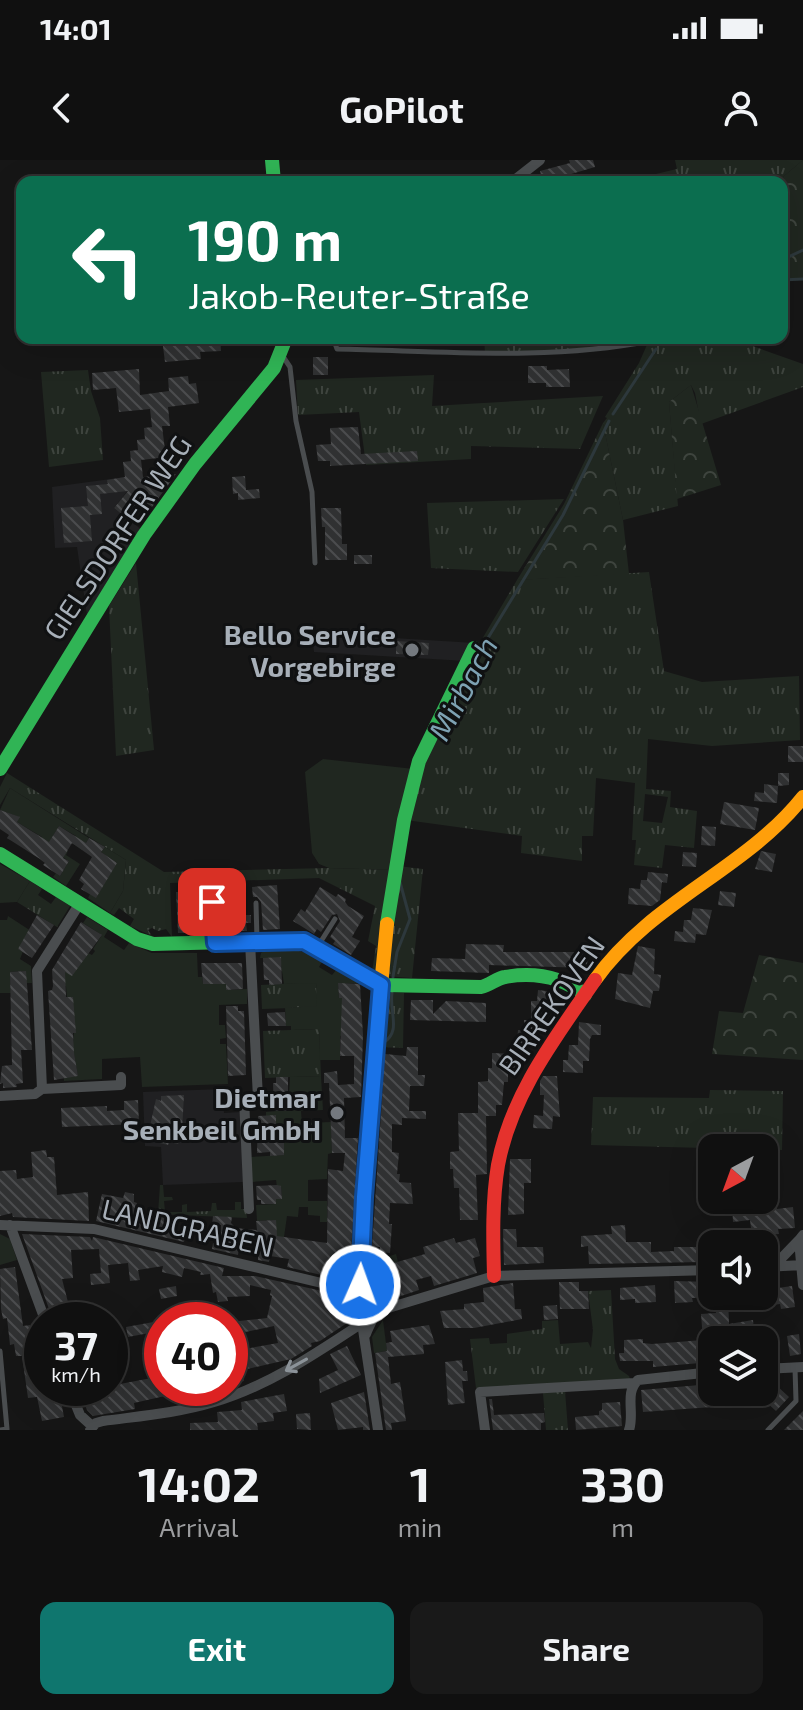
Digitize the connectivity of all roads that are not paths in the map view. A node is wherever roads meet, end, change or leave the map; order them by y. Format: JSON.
{"nodes":[{"id":1,"x":540,"y":160,"type":"edge"},
{"id":2,"x":520,"y":176,"type":"edge"},
{"id":3,"x":284,"y":344,"type":"edge"},
{"id":4,"x":335,"y":344,"type":"edge"},
{"id":5,"x":628,"y":344,"type":"edge"},
{"id":6,"x":315,"y":563,"type":"dead end"},
{"id":7,"x":474,"y":648,"type":"dead end"},
{"id":8,"x":0,"y":769,"type":"edge"},
{"id":9,"x":803,"y":797,"type":"edge"},
{"id":10,"x":0,"y":854,"type":"edge"},
{"id":11,"x":212,"y":902,"type":"dead end"},
{"id":12,"x":80,"y":903,"type":"junction"},
{"id":13,"x":256,"y":903,"type":"dead end"},
{"id":14,"x":335,"y":919,"type":"dead end"},
{"id":15,"x":254,"y":941,"type":"junction"},
{"id":16,"x":215,"y":943,"type":"junction"},
{"id":17,"x":318,"y":947,"type":"junction"},
{"id":18,"x":381,"y":985,"type":"junction"},
{"id":19,"x":585,"y":995,"type":"junction"},
{"id":20,"x":121,"y":1077,"type":"dead end"},
{"id":21,"x":42,"y":1089,"type":"junction"},
{"id":22,"x":0,"y":1096,"type":"edge"},
{"id":23,"x":249,"y":1209,"type":"dead end"},
{"id":24,"x":5,"y":1225,"type":"edge"},
{"id":25,"x":801,"y":1237,"type":"edge"},
{"id":26,"x":778,"y":1258,"type":"edge"},
{"id":27,"x":802,"y":1265,"type":"edge"},
{"id":28,"x":778,"y":1266,"type":"edge"},
{"id":29,"x":698,"y":1270,"type":"edge"},
{"id":30,"x":494,"y":1276,"type":"junction"},
{"id":31,"x":803,"y":1285,"type":"edge"},
{"id":32,"x":37,"y":1302,"type":"edge"},
{"id":33,"x":370,"y":1304,"type":"junction"},
{"id":34,"x":361,"y":1320,"type":"junction"},
{"id":35,"x":365,"y":1340,"type":"junction"},
{"id":36,"x":0,"y":1351,"type":"edge"},
{"id":37,"x":799,"y":1367,"type":"edge"},
{"id":38,"x":778,"y":1368,"type":"edge"},
{"id":39,"x":698,"y":1373,"type":"edge"},
{"id":40,"x":634,"y":1383,"type":"junction"},
{"id":41,"x":76,"y":1406,"type":"edge"},
{"id":42,"x":91,"y":1428,"type":"edge"},
{"id":43,"x":0,"y":1430,"type":"edge"},
{"id":44,"x":378,"y":1430,"type":"edge"},
{"id":45,"x":485,"y":1430,"type":"edge"},
{"id":46,"x":629,"y":1430,"type":"edge"},
{"id":47,"x":768,"y":1430,"type":"edge"}],
"edges":[{"from":1,"to":2,"type":"street"},
{"from":3,"to":6,"type":"lane"},
{"from":3,"to":8,"type":"street","name":"GIELSDORFER WEG"},
{"from":4,"to":5,"type":"lane"},
{"from":7,"to":18,"type":"street"},
{"from":9,"to":19,"type":"street","name":"BIRREKOVEN"},
{"from":10,"to":12,"type":"street"},
{"from":11,"to":16,"type":"lane"},
{"from":12,"to":16,"type":"street"},
{"from":12,"to":21,"type":"street"},
{"from":13,"to":15,"type":"lane"},
{"from":14,"to":17,"type":"lane"},
{"from":15,"to":16,"type":"street"},
{"from":15,"to":17,"type":"street"},
{"from":15,"to":23,"type":"street"},
{"from":17,"to":18,"type":"street"},
{"from":18,"to":19,"type":"street"},
{"from":18,"to":33,"type":"street"},
{"from":19,"to":30,"type":"street","name":"BIRREKOVEN"},
{"from":20,"to":21,"type":"street"},
{"from":21,"to":22,"type":"street"},
{"from":24,"to":32,"type":"street"},
{"from":24,"to":33,"type":"street","name":"LANDGRABEN"},
{"from":25,"to":26,"type":"street"},
{"from":25,"to":27,"type":"street"},
{"from":27,"to":28,"type":"street"},
{"from":27,"to":31,"type":"street"},
{"from":29,"to":30,"type":"street"},
{"from":30,"to":33,"type":"street"},
{"from":33,"to":34,"type":"street"},
{"from":33,"to":34,"type":"street"},
{"from":33,"to":35,"type":"street"},
{"from":34,"to":35,"type":"street"},
{"from":34,"to":42,"type":"street","one_way":true},
{"from":35,"to":44,"type":"street"},
{"from":36,"to":43,"type":"lane"},
{"from":37,"to":38,"type":"street"},
{"from":37,"to":47,"type":"lane"},
{"from":39,"to":40,"type":"street"},
{"from":40,"to":45,"type":"street"},
{"from":40,"to":46,"type":"street"},
{"from":41,"to":42,"type":"street"}]}
